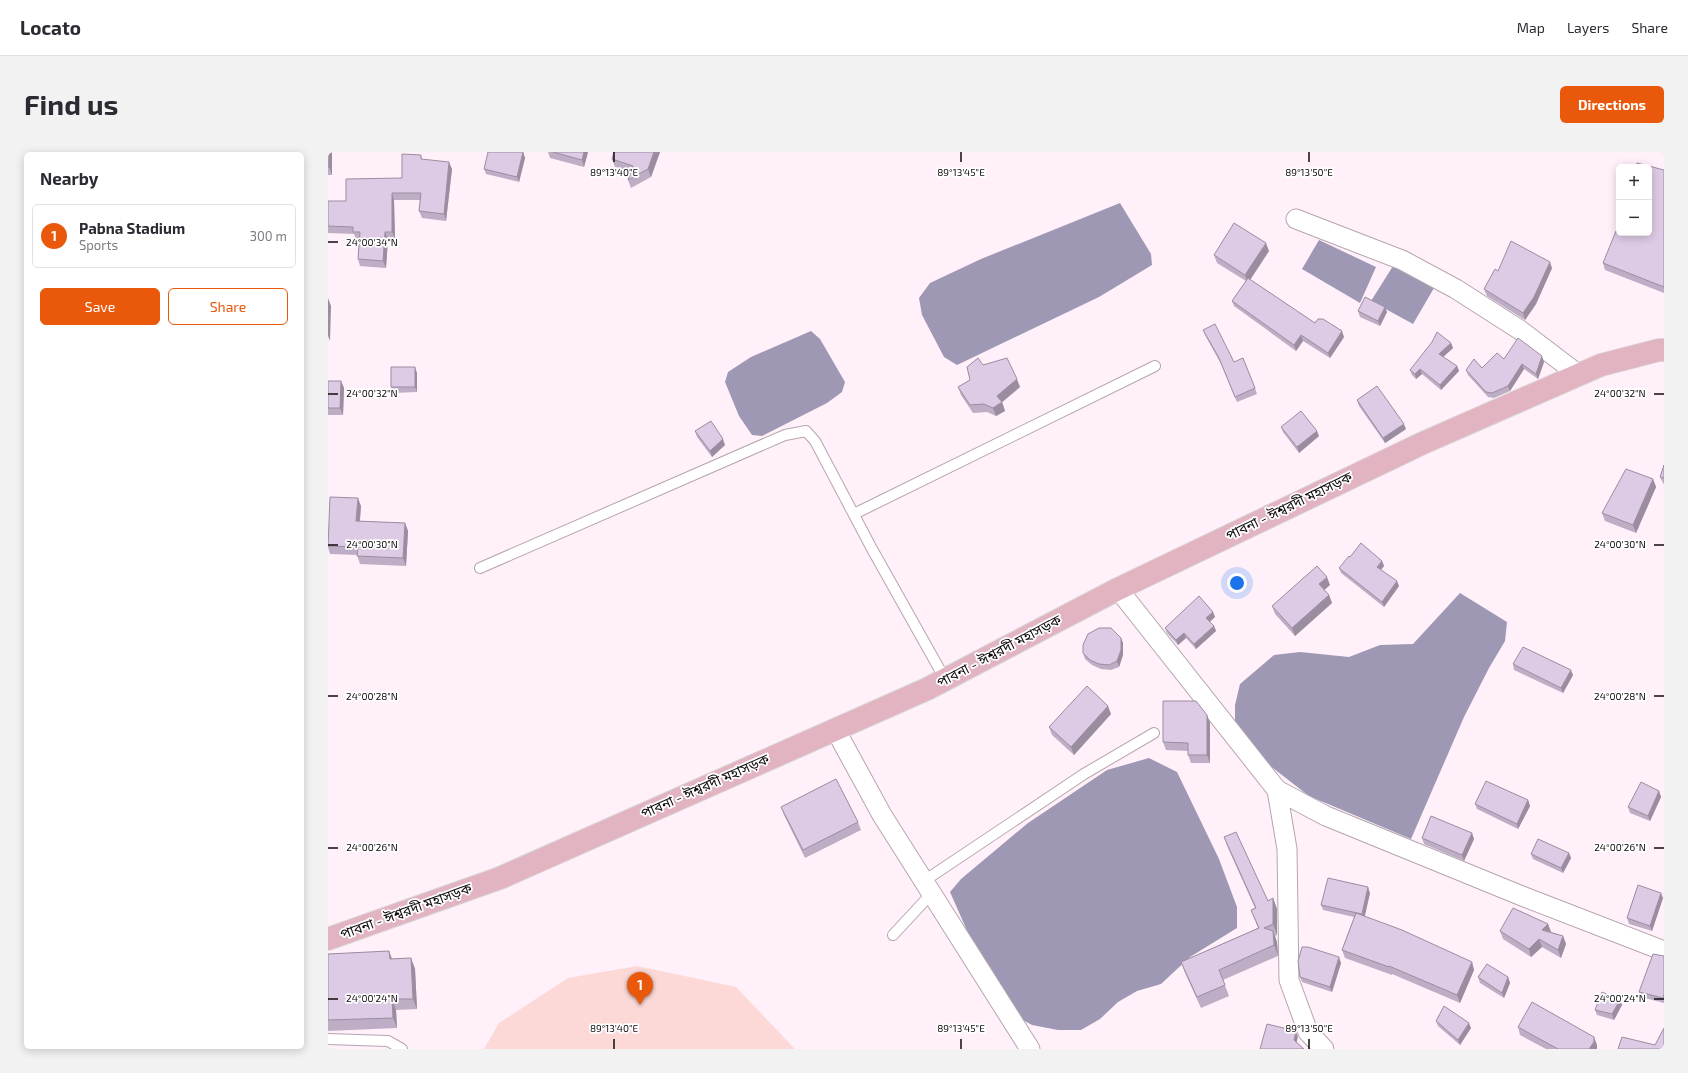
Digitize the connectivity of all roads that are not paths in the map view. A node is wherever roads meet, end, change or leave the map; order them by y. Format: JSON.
{"nodes":[{"id":1,"x":1296,"y":219,"type":"dead end"},
{"id":2,"x":1664,"y":350,"type":"edge"},
{"id":3,"x":1156,"y":366,"type":"dead end"},
{"id":4,"x":1578,"y":375,"type":"junction"},
{"id":5,"x":854,"y":514,"type":"junction"},
{"id":6,"x":480,"y":568,"type":"dead end"},
{"id":7,"x":1118,"y":589,"type":"junction"},
{"id":8,"x":945,"y":679,"type":"junction"},
{"id":9,"x":835,"y":729,"type":"junction"},
{"id":10,"x":1154,"y":733,"type":"dead end"},
{"id":11,"x":1277,"y":790,"type":"junction"},
{"id":12,"x":928,"y":887,"type":"junction"},
{"id":13,"x":893,"y":935,"type":"dead end"},
{"id":14,"x":328,"y":940,"type":"edge"},
{"id":15,"x":1664,"y":951,"type":"edge"},
{"id":16,"x":328,"y":1039,"type":"edge"},
{"id":17,"x":402,"y":1049,"type":"edge"},
{"id":18,"x":1030,"y":1049,"type":"edge"},
{"id":19,"x":1324,"y":1049,"type":"edge"}],
"edges":[{"from":1,"to":4,"type":"street"},
{"from":2,"to":4,"type":"main road","name":"পাবনা - ঈশ্বরদী মহাসড়ক"},
{"from":3,"to":5,"type":"lane"},
{"from":4,"to":7,"type":"main road","name":"পাবনা - ঈশ্বরদী মহাসড়ক"},
{"from":5,"to":6,"type":"lane"},
{"from":5,"to":8,"type":"lane"},
{"from":7,"to":8,"type":"main road","name":"পাবনা - ঈশ্বরদী মহাসড়ক"},
{"from":7,"to":11,"type":"street"},
{"from":8,"to":9,"type":"main road","name":"পাবনা - ঈশ্বরদী মহাসড়ক"},
{"from":9,"to":12,"type":"street"},
{"from":9,"to":14,"type":"main road","name":"পাবনা - ঈশ্বরদী মহাসড়ক"},
{"from":10,"to":12,"type":"lane"},
{"from":11,"to":15,"type":"street"},
{"from":11,"to":19,"type":"street"},
{"from":12,"to":13,"type":"lane"},
{"from":12,"to":18,"type":"street"},
{"from":16,"to":17,"type":"lane"}]}
